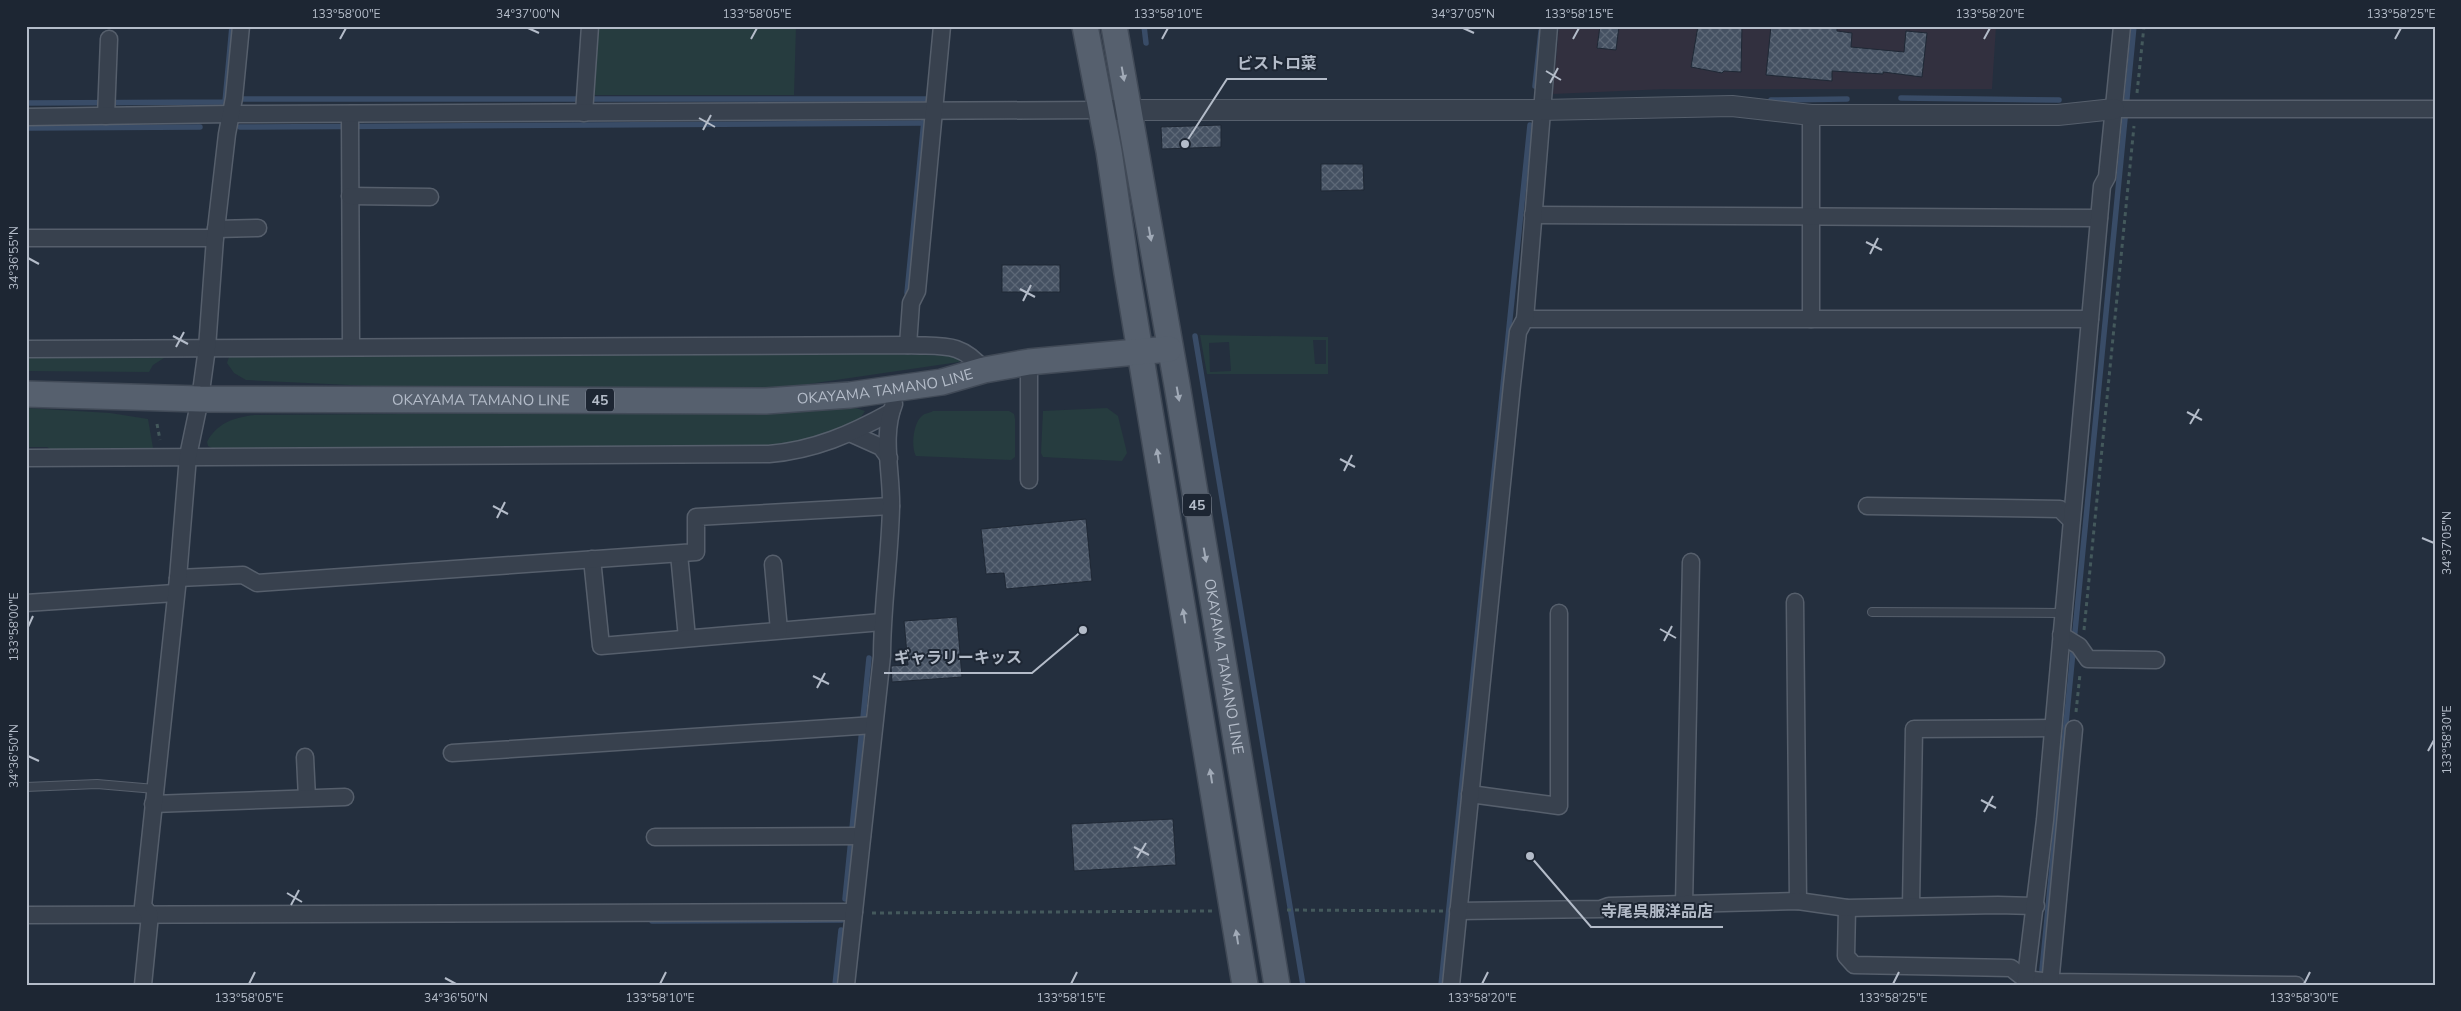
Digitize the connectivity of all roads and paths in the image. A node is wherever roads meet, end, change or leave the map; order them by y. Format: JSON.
{"nodes":[{"id":1,"x":242,"y":26,"type":"edge"},
{"id":2,"x":590,"y":26,"type":"edge"},
{"id":3,"x":942,"y":26,"type":"edge"},
{"id":4,"x":1085,"y":26,"type":"edge"},
{"id":5,"x":1114,"y":26,"type":"edge"},
{"id":6,"x":1550,"y":26,"type":"edge"},
{"id":7,"x":2122,"y":26,"type":"edge"},
{"id":8,"x":2144,"y":26,"type":"edge"},
{"id":9,"x":108,"y":39,"type":"dead end"},
{"id":10,"x":233,"y":105,"type":"junction"},
{"id":11,"x":585,"y":105,"type":"junction"},
{"id":12,"x":106,"y":107,"type":"junction"},
{"id":13,"x":2126,"y":109,"type":"junction"},
{"id":14,"x":2435,"y":109,"type":"edge"},
{"id":15,"x":1099,"y":110,"type":"junction"},
{"id":16,"x":1129,"y":110,"type":"junction"},
{"id":17,"x":1541,"y":110,"type":"junction"},
{"id":18,"x":928,"y":111,"type":"junction"},
{"id":19,"x":1811,"y":115,"type":"junction"},
{"id":20,"x":26,"y":117,"type":"edge"},
{"id":21,"x":350,"y":122,"type":"junction"},
{"id":22,"x":350,"y":196,"type":"junction"},
{"id":23,"x":430,"y":196,"type":"dead end"},
{"id":24,"x":1533,"y":215,"type":"junction"},
{"id":25,"x":1811,"y":216,"type":"junction"},
{"id":26,"x":2099,"y":218,"type":"junction"},
{"id":27,"x":258,"y":228,"type":"dead end"},
{"id":28,"x":215,"y":233,"type":"junction"},
{"id":29,"x":26,"y":238,"type":"edge"},
{"id":30,"x":1525,"y":319,"type":"junction"},
{"id":31,"x":1811,"y":319,"type":"junction"},
{"id":32,"x":2090,"y":319,"type":"junction"},
{"id":33,"x":908,"y":345,"type":"junction"},
{"id":34,"x":351,"y":347,"type":"junction"},
{"id":35,"x":207,"y":348,"type":"junction"},
{"id":36,"x":26,"y":349,"type":"edge"},
{"id":37,"x":1169,"y":349,"type":"junction"},
{"id":38,"x":1141,"y":352,"type":"junction"},
{"id":39,"x":1029,"y":362,"type":"junction"},
{"id":40,"x":984,"y":370,"type":"junction"},
{"id":41,"x":901,"y":388,"type":"junction"},
{"id":42,"x":26,"y":394,"type":"edge"},
{"id":43,"x":200,"y":400,"type":"junction"},
{"id":44,"x":891,"y":412,"type":"junction"},
{"id":45,"x":157,"y":424,"type":"dead end"},
{"id":46,"x":852,"y":434,"type":"junction"},
{"id":47,"x":162,"y":449,"type":"dead end"},
{"id":48,"x":188,"y":456,"type":"junction"},
{"id":49,"x":26,"y":458,"type":"edge"},
{"id":50,"x":889,"y":458,"type":"junction"},
{"id":51,"x":1029,"y":480,"type":"dead end"},
{"id":52,"x":891,"y":506,"type":"junction"},
{"id":53,"x":1867,"y":506,"type":"dead end"},
{"id":54,"x":2071,"y":520,"type":"junction"},
{"id":55,"x":679,"y":554,"type":"junction"},
{"id":56,"x":592,"y":559,"type":"junction"},
{"id":57,"x":1691,"y":562,"type":"dead end"},
{"id":58,"x":773,"y":564,"type":"dead end"},
{"id":59,"x":176,"y":586,"type":"junction"},
{"id":60,"x":1795,"y":602,"type":"dead end"},
{"id":61,"x":26,"y":603,"type":"edge"},
{"id":62,"x":1872,"y":612,"type":"dead end"},
{"id":63,"x":1559,"y":613,"type":"dead end"},
{"id":64,"x":2063,"y":613,"type":"junction"},
{"id":65,"x":882,"y":622,"type":"junction"},
{"id":66,"x":779,"y":630,"type":"junction"},
{"id":67,"x":687,"y":638,"type":"junction"},
{"id":68,"x":2072,"y":643,"type":"junction"},
{"id":69,"x":2156,"y":660,"type":"dead end"},
{"id":70,"x":864,"y":725,"type":"junction"},
{"id":71,"x":2053,"y":728,"type":"junction"},
{"id":72,"x":2074,"y":729,"type":"joint"},
{"id":73,"x":452,"y":753,"type":"dead end"},
{"id":74,"x":305,"y":757,"type":"dead end"},
{"id":75,"x":26,"y":787,"type":"edge"},
{"id":76,"x":1470,"y":794,"type":"junction"},
{"id":77,"x":154,"y":796,"type":"junction"},
{"id":78,"x":346,"y":797,"type":"dead end"},
{"id":79,"x":307,"y":798,"type":"junction"},
{"id":80,"x":854,"y":836,"type":"junction"},
{"id":81,"x":655,"y":837,"type":"dead end"},
{"id":82,"x":1798,"y":901,"type":"junction"},
{"id":83,"x":1684,"y":905,"type":"junction"},
{"id":84,"x":1911,"y":906,"type":"junction"},
{"id":85,"x":2036,"y":906,"type":"junction"},
{"id":86,"x":1847,"y":908,"type":"junction"},
{"id":87,"x":1276,"y":910,"type":"junction"},
{"id":88,"x":1233,"y":911,"type":"junction"},
{"id":89,"x":1451,"y":911,"type":"junction"},
{"id":90,"x":854,"y":912,"type":"junction"},
{"id":91,"x":26,"y":915,"type":"edge"},
{"id":92,"x":150,"y":915,"type":"junction"},
{"id":93,"x":2038,"y":982,"type":"edge"},
{"id":94,"x":143,"y":985,"type":"edge"},
{"id":95,"x":846,"y":985,"type":"edge"},
{"id":96,"x":1245,"y":985,"type":"edge"},
{"id":97,"x":1277,"y":985,"type":"edge"},
{"id":98,"x":1451,"y":985,"type":"edge"},
{"id":99,"x":2296,"y":985,"type":"edge"}],
"edges":[{"from":1,"to":10,"type":"street"},
{"from":2,"to":11,"type":"street"},
{"from":3,"to":18,"type":"street"},
{"from":4,"to":15,"type":"main road","name":"OKAYAMA TAMANO LINE","number":"45"},
{"from":5,"to":16,"type":"main road","name":"OKAYAMA TAMANO LINE","number":"45","one_way":true},
{"from":6,"to":17,"type":"street"},
{"from":7,"to":13,"type":"street"},
{"from":8,"to":13,"type":"path"},
{"from":9,"to":12,"type":"street"},
{"from":10,"to":12,"type":"street"},
{"from":10,"to":21,"type":"street"},
{"from":10,"to":28,"type":"street"},
{"from":11,"to":18,"type":"street"},
{"from":11,"to":21,"type":"street"},
{"from":12,"to":20,"type":"street"},
{"from":13,"to":14,"type":"street"},
{"from":13,"to":19,"type":"street"},
{"from":13,"to":26,"type":"street"},
{"from":13,"to":68,"type":"path"},
{"from":15,"to":16,"type":"street"},
{"from":15,"to":18,"type":"street"},
{"from":15,"to":38,"type":"main road","name":"OKAYAMA TAMANO LINE","number":"45"},
{"from":16,"to":17,"type":"street"},
{"from":16,"to":37,"type":"main road","name":"OKAYAMA TAMANO LINE","number":"45","one_way":true},
{"from":17,"to":19,"type":"street"},
{"from":17,"to":24,"type":"street"},
{"from":18,"to":33,"type":"street"},
{"from":19,"to":25,"type":"street"},
{"from":21,"to":22,"type":"street"},
{"from":22,"to":23,"type":"street"},
{"from":22,"to":34,"type":"street"},
{"from":24,"to":25,"type":"street"},
{"from":24,"to":30,"type":"street"},
{"from":25,"to":26,"type":"street"},
{"from":25,"to":31,"type":"street"},
{"from":26,"to":32,"type":"street"},
{"from":27,"to":28,"type":"street"},
{"from":28,"to":29,"type":"street"},
{"from":28,"to":35,"type":"street"},
{"from":30,"to":31,"type":"street"},
{"from":30,"to":76,"type":"street"},
{"from":31,"to":32,"type":"street"},
{"from":32,"to":54,"type":"street"},
{"from":33,"to":34,"type":"street"},
{"from":33,"to":40,"type":"street"},
{"from":34,"to":35,"type":"street"},
{"from":35,"to":36,"type":"street"},
{"from":35,"to":43,"type":"street"},
{"from":37,"to":38,"type":"main road","name":"OKAYAMA TAMANO LINE","number":"45"},
{"from":37,"to":87,"type":"main road","name":"OKAYAMA TAMANO LINE","number":"45","one_way":true},
{"from":38,"to":39,"type":"main road","name":"OKAYAMA TAMANO LINE","number":"45"},
{"from":88,"to":38,"type":"main road","name":"OKAYAMA TAMANO LINE","number":"45","one_way":true},
{"from":39,"to":40,"type":"main road","name":"OKAYAMA TAMANO LINE","number":"45"},
{"from":39,"to":51,"type":"street"},
{"from":40,"to":41,"type":"main road","name":"OKAYAMA TAMANO LINE","number":"45"},
{"from":41,"to":43,"type":"main road","name":"OKAYAMA TAMANO LINE","number":"45"},
{"from":41,"to":44,"type":"street"},
{"from":42,"to":43,"type":"main road","name":"OKAYAMA TAMANO LINE","number":"45"},
{"from":43,"to":48,"type":"street"},
{"from":44,"to":46,"type":"street"},
{"from":44,"to":50,"type":"street"},
{"from":45,"to":47,"type":"path"},
{"from":46,"to":48,"type":"street"},
{"from":46,"to":50,"type":"street"},
{"from":48,"to":49,"type":"street"},
{"from":48,"to":59,"type":"street"},
{"from":50,"to":52,"type":"street"},
{"from":52,"to":55,"type":"street"},
{"from":52,"to":65,"type":"street"},
{"from":53,"to":54,"type":"street"},
{"from":54,"to":64,"type":"street"},
{"from":55,"to":56,"type":"street"},
{"from":55,"to":67,"type":"street"},
{"from":56,"to":59,"type":"street"},
{"from":56,"to":67,"type":"street"},
{"from":57,"to":83,"type":"street"},
{"from":58,"to":66,"type":"street"},
{"from":59,"to":61,"type":"street"},
{"from":59,"to":77,"type":"street"},
{"from":60,"to":82,"type":"street"},
{"from":62,"to":64,"type":"lane"},
{"from":63,"to":76,"type":"street"},
{"from":64,"to":68,"type":"street"},
{"from":65,"to":66,"type":"street"},
{"from":65,"to":70,"type":"street"},
{"from":66,"to":67,"type":"street"},
{"from":68,"to":69,"type":"street"},
{"from":68,"to":71,"type":"street"},
{"from":68,"to":72,"type":"path"},
{"from":70,"to":73,"type":"street"},
{"from":70,"to":80,"type":"street"},
{"from":71,"to":84,"type":"street"},
{"from":71,"to":85,"type":"street"},
{"from":72,"to":93,"type":"street"},
{"from":74,"to":79,"type":"street"},
{"from":75,"to":77,"type":"lane"},
{"from":76,"to":89,"type":"street"},
{"from":77,"to":79,"type":"street"},
{"from":77,"to":92,"type":"street"},
{"from":78,"to":79,"type":"street"},
{"from":80,"to":81,"type":"street"},
{"from":80,"to":90,"type":"street"},
{"from":82,"to":83,"type":"street"},
{"from":82,"to":86,"type":"street"},
{"from":83,"to":89,"type":"street"},
{"from":84,"to":85,"type":"street"},
{"from":84,"to":86,"type":"street"},
{"from":85,"to":93,"type":"street"},
{"from":86,"to":93,"type":"street"},
{"from":87,"to":89,"type":"path"},
{"from":87,"to":97,"type":"main road","name":"OKAYAMA TAMANO LINE","number":"45"},
{"from":88,"to":90,"type":"path"},
{"from":96,"to":88,"type":"main road","name":"OKAYAMA TAMANO LINE","number":"45","one_way":true},
{"from":89,"to":98,"type":"street"},
{"from":90,"to":92,"type":"street"},
{"from":90,"to":95,"type":"street"},
{"from":91,"to":92,"type":"street"},
{"from":92,"to":94,"type":"street"},
{"from":93,"to":99,"type":"street"}]}
